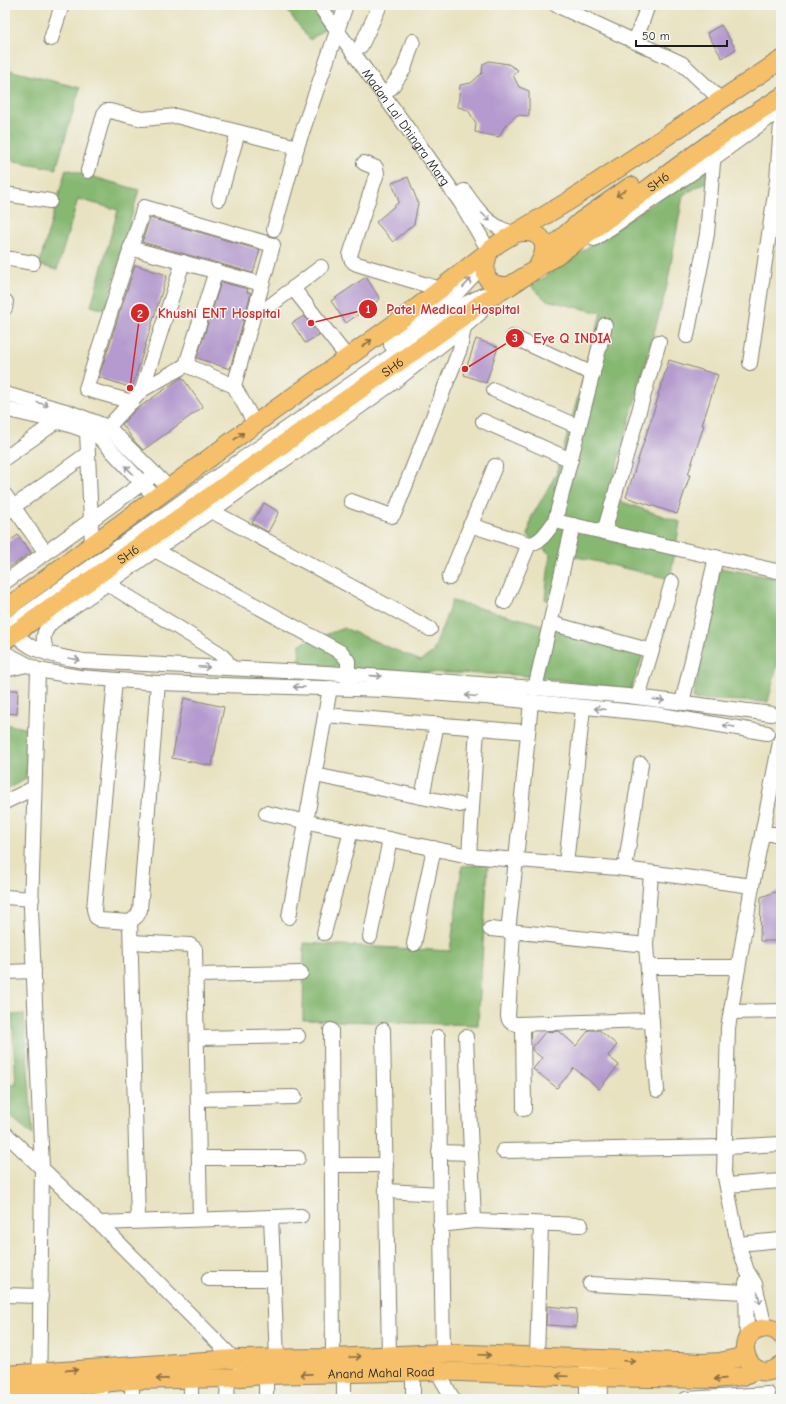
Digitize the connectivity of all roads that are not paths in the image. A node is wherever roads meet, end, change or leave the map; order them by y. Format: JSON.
{"nodes":[{"id":1,"x":62,"y":5,"type":"edge"},
{"id":2,"x":319,"y":5,"type":"edge"},
{"id":3,"x":331,"y":5,"type":"edge"},
{"id":4,"x":346,"y":5,"type":"edge"},
{"id":5,"x":380,"y":5,"type":"edge"},
{"id":6,"x":556,"y":5,"type":"edge"},
{"id":7,"x":648,"y":5,"type":"edge"},
{"id":8,"x":572,"y":9,"type":"edge"},
{"id":9,"x":339,"y":24,"type":"junction"},
{"id":10,"x":51,"y":39,"type":"dead end"},
{"id":11,"x":413,"y":41,"type":"dead end"},
{"id":12,"x":635,"y":42,"type":"junction"},
{"id":13,"x":360,"y":46,"type":"junction"},
{"id":14,"x":781,"y":60,"type":"edge"},
{"id":15,"x":781,"y":70,"type":"edge"},
{"id":16,"x":781,"y":86,"type":"edge"},
{"id":17,"x":391,"y":88,"type":"junction"},
{"id":18,"x":781,"y":97,"type":"edge"},
{"id":19,"x":721,"y":100,"type":"junction"},
{"id":20,"x":781,"y":109,"type":"edge"},
{"id":21,"x":781,"y":123,"type":"edge"},
{"id":22,"x":238,"y":132,"type":"junction"},
{"id":23,"x":297,"y":147,"type":"junction"},
{"id":24,"x":714,"y":149,"type":"junction"},
{"id":25,"x":364,"y":163,"type":"dead end"},
{"id":26,"x":88,"y":172,"type":"dead end"},
{"id":27,"x":5,"y":194,"type":"edge"},
{"id":28,"x":219,"y":199,"type":"dead end"},
{"id":29,"x":50,"y":201,"type":"dead end"},
{"id":30,"x":274,"y":229,"type":"dead end"},
{"id":31,"x":516,"y":233,"type":"junction"},
{"id":32,"x":534,"y":233,"type":"junction"},
{"id":33,"x":130,"y":248,"type":"junction"},
{"id":34,"x":544,"y":253,"type":"junction"},
{"id":35,"x":487,"y":257,"type":"junction"},
{"id":36,"x":5,"y":258,"type":"edge"},
{"id":37,"x":183,"y":262,"type":"junction"},
{"id":38,"x":33,"y":263,"type":"dead end"},
{"id":39,"x":321,"y":267,"type":"dead end"},
{"id":40,"x":216,"y":271,"type":"junction"},
{"id":41,"x":534,"y":271,"type":"junction"},
{"id":42,"x":262,"y":284,"type":"junction"},
{"id":43,"x":505,"y":286,"type":"junction"},
{"id":44,"x":292,"y":288,"type":"junction"},
{"id":45,"x":440,"y":289,"type":"junction"},
{"id":46,"x":267,"y":308,"type":"dead end"},
{"id":47,"x":605,"y":325,"type":"dead end"},
{"id":48,"x":464,"y":327,"type":"junction"},
{"id":49,"x":687,"y":336,"type":"dead end"},
{"id":50,"x":513,"y":337,"type":"dead end"},
{"id":51,"x":659,"y":342,"type":"dead end"},
{"id":52,"x":347,"y":357,"type":"junction"},
{"id":53,"x":750,"y":363,"type":"dead end"},
{"id":54,"x":186,"y":365,"type":"junction"},
{"id":55,"x":592,"y":374,"type":"junction"},
{"id":56,"x":234,"y":386,"type":"junction"},
{"id":57,"x":142,"y":390,"type":"junction"},
{"id":58,"x":494,"y":390,"type":"dead end"},
{"id":59,"x":5,"y":394,"type":"edge"},
{"id":60,"x":132,"y":402,"type":"junction"},
{"id":61,"x":5,"y":409,"type":"edge"},
{"id":62,"x":483,"y":421,"type":"dead end"},
{"id":63,"x":56,"y":422,"type":"junction"},
{"id":64,"x":255,"y":424,"type":"junction"},
{"id":65,"x":579,"y":427,"type":"junction"},
{"id":66,"x":98,"y":432,"type":"junction"},
{"id":67,"x":87,"y":454,"type":"junction"},
{"id":68,"x":5,"y":458,"type":"edge"},
{"id":69,"x":571,"y":460,"type":"junction"},
{"id":70,"x":495,"y":466,"type":"dead end"},
{"id":71,"x":155,"y":474,"type":"junction"},
{"id":72,"x":141,"y":483,"type":"junction"},
{"id":73,"x":163,"y":493,"type":"junction"},
{"id":74,"x":351,"y":501,"type":"dead end"},
{"id":75,"x":8,"y":505,"type":"edge"},
{"id":76,"x":205,"y":508,"type":"junction"},
{"id":77,"x":91,"y":521,"type":"junction"},
{"id":78,"x":555,"y":521,"type":"junction"},
{"id":79,"x":470,"y":525,"type":"junction"},
{"id":80,"x":573,"y":525,"type":"junction"},
{"id":81,"x":604,"y":532,"type":"junction"},
{"id":82,"x":529,"y":544,"type":"junction"},
{"id":83,"x":92,"y":545,"type":"junction"},
{"id":84,"x":155,"y":550,"type":"junction"},
{"id":85,"x":46,"y":553,"type":"junction"},
{"id":86,"x":716,"y":557,"type":"junction"},
{"id":87,"x":781,"y":572,"type":"edge"},
{"id":88,"x":449,"y":578,"type":"dead end"},
{"id":89,"x":101,"y":580,"type":"junction"},
{"id":90,"x":5,"y":582,"type":"edge"},
{"id":91,"x":672,"y":582,"type":"dead end"},
{"id":92,"x":505,"y":602,"type":"dead end"},
{"id":93,"x":5,"y":609,"type":"edge"},
{"id":94,"x":550,"y":623,"type":"junction"},
{"id":95,"x":7,"y":628,"type":"edge"},
{"id":96,"x":430,"y":629,"type":"dead end"},
{"id":97,"x":652,"y":651,"type":"junction"},
{"id":98,"x":48,"y":652,"type":"junction"},
{"id":99,"x":5,"y":653,"type":"edge"},
{"id":100,"x":33,"y":667,"type":"junction"},
{"id":101,"x":231,"y":668,"type":"junction"},
{"id":102,"x":5,"y":670,"type":"edge"},
{"id":103,"x":349,"y":674,"type":"junction"},
{"id":104,"x":115,"y":680,"type":"junction"},
{"id":105,"x":158,"y":683,"type":"junction"},
{"id":106,"x":330,"y":688,"type":"junction"},
{"id":107,"x":535,"y":688,"type":"junction"},
{"id":108,"x":348,"y":689,"type":"junction"},
{"id":109,"x":638,"y":697,"type":"junction"},
{"id":110,"x":531,"y":702,"type":"junction"},
{"id":111,"x":682,"y":703,"type":"junction"},
{"id":112,"x":583,"y":708,"type":"junction"},
{"id":113,"x":777,"y":712,"type":"edge"},
{"id":114,"x":325,"y":714,"type":"junction"},
{"id":115,"x":437,"y":724,"type":"junction"},
{"id":116,"x":477,"y":728,"type":"junction"},
{"id":117,"x":528,"y":732,"type":"junction"},
{"id":118,"x":767,"y":733,"type":"junction"},
{"id":119,"x":780,"y":742,"type":"edge"},
{"id":120,"x":641,"y":764,"type":"dead end"},
{"id":121,"x":315,"y":775,"type":"junction"},
{"id":122,"x":34,"y":788,"type":"junction"},
{"id":123,"x":422,"y":797,"type":"junction"},
{"id":124,"x":5,"y":802,"type":"edge"},
{"id":125,"x":460,"y":805,"type":"dead end"},
{"id":126,"x":266,"y":813,"type":"dead end"},
{"id":127,"x":306,"y":821,"type":"junction"},
{"id":128,"x":351,"y":831,"type":"junction"},
{"id":129,"x":762,"y":834,"type":"junction"},
{"id":130,"x":781,"y":834,"type":"edge"},
{"id":131,"x":390,"y":839,"type":"junction"},
{"id":132,"x":434,"y":848,"type":"junction"},
{"id":133,"x":469,"y":856,"type":"junction"},
{"id":134,"x":516,"y":860,"type":"junction"},
{"id":135,"x":566,"y":864,"type":"junction"},
{"id":136,"x":625,"y":869,"type":"junction"},
{"id":137,"x":651,"y":873,"type":"junction"},
{"id":138,"x":752,"y":886,"type":"junction"},
{"id":139,"x":5,"y":897,"type":"edge"},
{"id":140,"x":32,"y":899,"type":"junction"},
{"id":141,"x":289,"y":916,"type":"dead end"},
{"id":142,"x":130,"y":922,"type":"junction"},
{"id":143,"x":490,"y":930,"type":"dead end"},
{"id":144,"x":510,"y":931,"type":"junction"},
{"id":145,"x":324,"y":932,"type":"dead end"},
{"id":146,"x":370,"y":937,"type":"dead end"},
{"id":147,"x":131,"y":942,"type":"junction"},
{"id":148,"x":414,"y":944,"type":"dead end"},
{"id":149,"x":646,"y":945,"type":"junction"},
{"id":150,"x":648,"y":967,"type":"junction"},
{"id":151,"x":738,"y":967,"type":"junction"},
{"id":152,"x":34,"y":971,"type":"junction"},
{"id":153,"x":5,"y":972,"type":"edge"},
{"id":154,"x":301,"y":973,"type":"dead end"},
{"id":155,"x":195,"y":975,"type":"junction"},
{"id":156,"x":781,"y":1011,"type":"edge"},
{"id":157,"x":731,"y":1012,"type":"junction"},
{"id":158,"x":652,"y":1020,"type":"junction"},
{"id":159,"x":523,"y":1024,"type":"junction"},
{"id":160,"x":331,"y":1030,"type":"dead end"},
{"id":161,"x":383,"y":1030,"type":"dead end"},
{"id":162,"x":298,"y":1036,"type":"dead end"},
{"id":163,"x":438,"y":1037,"type":"dead end"},
{"id":164,"x":466,"y":1037,"type":"dead end"},
{"id":165,"x":196,"y":1038,"type":"junction"},
{"id":166,"x":657,"y":1090,"type":"dead end"},
{"id":167,"x":295,"y":1097,"type":"dead end"},
{"id":168,"x":198,"y":1099,"type":"junction"},
{"id":169,"x":524,"y":1109,"type":"dead end"},
{"id":170,"x":5,"y":1133,"type":"edge"},
{"id":171,"x":781,"y":1144,"type":"edge"},
{"id":172,"x":725,"y":1147,"type":"junction"},
{"id":173,"x":504,"y":1151,"type":"dead end"},
{"id":174,"x":439,"y":1152,"type":"junction"},
{"id":175,"x":471,"y":1153,"type":"junction"},
{"id":176,"x":199,"y":1158,"type":"junction"},
{"id":177,"x":298,"y":1158,"type":"dead end"},
{"id":178,"x":332,"y":1165,"type":"junction"},
{"id":179,"x":386,"y":1165,"type":"junction"},
{"id":180,"x":42,"y":1168,"type":"junction"},
{"id":181,"x":781,"y":1181,"type":"edge"},
{"id":182,"x":727,"y":1185,"type":"junction"},
{"id":183,"x":386,"y":1191,"type":"junction"},
{"id":184,"x":440,"y":1194,"type":"junction"},
{"id":185,"x":301,"y":1216,"type":"dead end"},
{"id":186,"x":271,"y":1217,"type":"junction"},
{"id":187,"x":200,"y":1219,"type":"junction"},
{"id":188,"x":474,"y":1221,"type":"junction"},
{"id":189,"x":131,"y":1222,"type":"junction"},
{"id":190,"x":99,"y":1223,"type":"junction"},
{"id":191,"x":440,"y":1224,"type":"junction"},
{"id":192,"x":541,"y":1224,"type":"junction"},
{"id":193,"x":582,"y":1225,"type":"dead end"},
{"id":194,"x":781,"y":1240,"type":"edge"},
{"id":195,"x":738,"y":1244,"type":"junction"},
{"id":196,"x":123,"y":1247,"type":"junction"},
{"id":197,"x":747,"y":1271,"type":"junction"},
{"id":198,"x":209,"y":1279,"type":"dead end"},
{"id":199,"x":274,"y":1279,"type":"junction"},
{"id":200,"x":590,"y":1284,"type":"dead end"},
{"id":201,"x":745,"y":1292,"type":"junction"},
{"id":202,"x":5,"y":1295,"type":"edge"},
{"id":203,"x":41,"y":1296,"type":"junction"},
{"id":204,"x":774,"y":1329,"type":"edge"},
{"id":205,"x":443,"y":1353,"type":"junction"},
{"id":206,"x":389,"y":1355,"type":"junction"},
{"id":207,"x":537,"y":1357,"type":"junction"},
{"id":208,"x":333,"y":1358,"type":"junction"},
{"id":209,"x":234,"y":1359,"type":"junction"},
{"id":210,"x":278,"y":1359,"type":"junction"},
{"id":211,"x":594,"y":1359,"type":"junction"},
{"id":212,"x":760,"y":1360,"type":"edge"},
{"id":213,"x":40,"y":1372,"type":"junction"},
{"id":214,"x":413,"y":1372,"type":"junction"},
{"id":215,"x":437,"y":1372,"type":"junction"},
{"id":216,"x":344,"y":1373,"type":"junction"},
{"id":217,"x":5,"y":1375,"type":"edge"},
{"id":218,"x":259,"y":1376,"type":"junction"},
{"id":219,"x":593,"y":1377,"type":"junction"},
{"id":220,"x":228,"y":1378,"type":"junction"},
{"id":221,"x":191,"y":1379,"type":"junction"},
{"id":222,"x":132,"y":1380,"type":"junction"},
{"id":223,"x":100,"y":1391,"type":"edge"},
{"id":224,"x":5,"y":1393,"type":"edge"},
{"id":225,"x":40,"y":1395,"type":"edge"},
{"id":226,"x":769,"y":1396,"type":"edge"},
{"id":227,"x":132,"y":1399,"type":"edge"},
{"id":228,"x":190,"y":1399,"type":"edge"},
{"id":229,"x":227,"y":1399,"type":"edge"},
{"id":230,"x":266,"y":1399,"type":"edge"},
{"id":231,"x":344,"y":1399,"type":"edge"},
{"id":232,"x":412,"y":1399,"type":"edge"},
{"id":233,"x":454,"y":1399,"type":"edge"},
{"id":234,"x":587,"y":1399,"type":"edge"},
{"id":235,"x":601,"y":1399,"type":"edge"},
{"id":236,"x":686,"y":1399,"type":"edge"}],
"edges":[{"from":1,"to":10,"type":"street"},
{"from":2,"to":9,"type":"street","name":"Madan Lal Dhingra Marg"},
{"from":3,"to":9,"type":"street","name":"Madan Lal Dhingra Marg"},
{"from":4,"to":9,"type":"street"},
{"from":5,"to":13,"type":"street"},
{"from":6,"to":8,"type":"street"},
{"from":7,"to":12,"type":"street"},
{"from":8,"to":12,"type":"street"},
{"from":9,"to":13,"type":"street","name":"Madan Lal Dhingra Marg"},
{"from":9,"to":23,"type":"street"},
{"from":9,"to":35,"type":"street","name":"Madan Lal Dhingra Marg"},
{"from":11,"to":17,"type":"street"},
{"from":12,"to":19,"type":"street"},
{"from":13,"to":17,"type":"street","name":"Madan Lal Dhingra Marg"},
{"from":14,"to":19,"type":"main road"},
{"from":15,"to":32,"type":"main road"},
{"from":16,"to":34,"type":"main road","one_way":true},
{"from":17,"to":31,"type":"street","name":"Madan Lal Dhingra Marg","one_way":true},
{"from":18,"to":24,"type":"main road","name":"SH6"},
{"from":19,"to":31,"type":"main road"},
{"from":20,"to":24,"type":"street"},
{"from":21,"to":53,"type":"street"},
{"from":22,"to":23,"type":"street"},
{"from":22,"to":26,"type":"street"},
{"from":22,"to":28,"type":"street"},
{"from":23,"to":30,"type":"street"},
{"from":24,"to":41,"type":"main road","name":"SH6"},
{"from":24,"to":49,"type":"street"},
{"from":25,"to":45,"type":"street"},
{"from":27,"to":29,"type":"street"},
{"from":31,"to":32,"type":"main road"},
{"from":31,"to":35,"type":"main road"},
{"from":32,"to":34,"type":"main road"},
{"from":33,"to":37,"type":"street"},
{"from":33,"to":42,"type":"street"},
{"from":33,"to":60,"type":"street"},
{"from":34,"to":41,"type":"main road"},
{"from":35,"to":43,"type":"main road"},
{"from":35,"to":45,"type":"main road"},
{"from":95,"to":35,"type":"street","one_way":true},
{"from":36,"to":38,"type":"street"},
{"from":37,"to":40,"type":"street"},
{"from":37,"to":57,"type":"street"},
{"from":39,"to":44,"type":"street"},
{"from":40,"to":42,"type":"street"},
{"from":40,"to":54,"type":"street"},
{"from":41,"to":43,"type":"main road","name":"SH6"},
{"from":42,"to":56,"type":"street"},
{"from":43,"to":48,"type":"street"},
{"from":43,"to":76,"type":"main road","name":"SH6"},
{"from":43,"to":95,"type":"street"},
{"from":44,"to":46,"type":"street"},
{"from":44,"to":52,"type":"street"},
{"from":52,"to":45,"type":"main road","one_way":true},
{"from":47,"to":55,"type":"street"},
{"from":48,"to":74,"type":"street"},
{"from":48,"to":76,"type":"street"},
{"from":50,"to":55,"type":"street"},
{"from":51,"to":81,"type":"street"},
{"from":52,"to":64,"type":"main road"},
{"from":54,"to":56,"type":"street"},
{"from":54,"to":57,"type":"street"},
{"from":55,"to":65,"type":"street"},
{"from":56,"to":64,"type":"street"},
{"from":57,"to":60,"type":"street"},
{"from":58,"to":65,"type":"street"},
{"from":59,"to":66,"type":"street","one_way":true},
{"from":60,"to":66,"type":"street"},
{"from":61,"to":63,"type":"street"},
{"from":62,"to":69,"type":"street"},
{"from":63,"to":66,"type":"street"},
{"from":63,"to":68,"type":"street"},
{"from":73,"to":64,"type":"main road","one_way":true},
{"from":65,"to":69,"type":"street"},
{"from":66,"to":67,"type":"street"},
{"from":66,"to":71,"type":"street"},
{"from":72,"to":66,"type":"street","one_way":true},
{"from":67,"to":75,"type":"street"},
{"from":67,"to":77,"type":"street"},
{"from":69,"to":78,"type":"street"},
{"from":70,"to":79,"type":"street"},
{"from":71,"to":72,"type":"street"},
{"from":71,"to":73,"type":"street"},
{"from":72,"to":73,"type":"street"},
{"from":72,"to":77,"type":"street"},
{"from":73,"to":83,"type":"main road"},
{"from":75,"to":85,"type":"street"},
{"from":76,"to":84,"type":"street"},
{"from":76,"to":89,"type":"main road","name":"SH6"},
{"from":76,"to":96,"type":"street"},
{"from":77,"to":83,"type":"street"},
{"from":77,"to":85,"type":"street"},
{"from":78,"to":80,"type":"street"},
{"from":78,"to":82,"type":"street"},
{"from":79,"to":82,"type":"street"},
{"from":79,"to":88,"type":"street"},
{"from":80,"to":81,"type":"street"},
{"from":80,"to":94,"type":"street"},
{"from":81,"to":86,"type":"street"},
{"from":82,"to":92,"type":"street"},
{"from":83,"to":93,"type":"main road"},
{"from":84,"to":89,"type":"street"},
{"from":84,"to":103,"type":"street"},
{"from":85,"to":90,"type":"street"},
{"from":86,"to":87,"type":"street"},
{"from":86,"to":111,"type":"street"},
{"from":89,"to":95,"type":"main road","name":"SH6"},
{"from":89,"to":98,"type":"street"},
{"from":89,"to":101,"type":"street"},
{"from":91,"to":97,"type":"street"},
{"from":94,"to":97,"type":"street"},
{"from":94,"to":107,"type":"street"},
{"from":95,"to":98,"type":"street"},
{"from":97,"to":109,"type":"street"},
{"from":98,"to":101,"type":"street","one_way":true},
{"from":99,"to":100,"type":"street"},
{"from":100,"to":102,"type":"street"},
{"from":100,"to":104,"type":"street"},
{"from":100,"to":122,"type":"street"},
{"from":101,"to":103,"type":"street"},
{"from":103,"to":107,"type":"street","one_way":true},
{"from":103,"to":108,"type":"street"},
{"from":104,"to":105,"type":"street"},
{"from":104,"to":142,"type":"street"},
{"from":106,"to":105,"type":"street","one_way":true},
{"from":105,"to":142,"type":"street"},
{"from":106,"to":108,"type":"street"},
{"from":106,"to":114,"type":"street"},
{"from":107,"to":109,"type":"street"},
{"from":110,"to":108,"type":"street","one_way":true},
{"from":109,"to":111,"type":"street","one_way":true},
{"from":110,"to":112,"type":"street"},
{"from":110,"to":117,"type":"street"},
{"from":111,"to":113,"type":"street"},
{"from":118,"to":112,"type":"street","one_way":true},
{"from":112,"to":135,"type":"street"},
{"from":113,"to":118,"type":"street"},
{"from":114,"to":115,"type":"street"},
{"from":114,"to":121,"type":"street"},
{"from":115,"to":116,"type":"street"},
{"from":115,"to":123,"type":"street"},
{"from":116,"to":117,"type":"street"},
{"from":116,"to":133,"type":"street"},
{"from":117,"to":134,"type":"street"},
{"from":118,"to":119,"type":"street"},
{"from":119,"to":129,"type":"street"},
{"from":120,"to":136,"type":"street"},
{"from":121,"to":123,"type":"street"},
{"from":121,"to":127,"type":"street"},
{"from":122,"to":124,"type":"street"},
{"from":122,"to":140,"type":"street"},
{"from":123,"to":125,"type":"street"},
{"from":126,"to":127,"type":"street"},
{"from":127,"to":128,"type":"street"},
{"from":127,"to":141,"type":"street"},
{"from":128,"to":131,"type":"street"},
{"from":128,"to":145,"type":"street"},
{"from":129,"to":130,"type":"street"},
{"from":129,"to":138,"type":"street"},
{"from":131,"to":132,"type":"street"},
{"from":131,"to":146,"type":"street"},
{"from":132,"to":133,"type":"street"},
{"from":132,"to":148,"type":"street"},
{"from":133,"to":134,"type":"street"},
{"from":134,"to":135,"type":"street"},
{"from":134,"to":144,"type":"street"},
{"from":135,"to":136,"type":"street"},
{"from":136,"to":137,"type":"street"},
{"from":137,"to":138,"type":"street"},
{"from":137,"to":149,"type":"street"},
{"from":138,"to":151,"type":"street"},
{"from":139,"to":140,"type":"street"},
{"from":140,"to":152,"type":"street"},
{"from":142,"to":147,"type":"street"},
{"from":143,"to":144,"type":"street"},
{"from":144,"to":149,"type":"street"},
{"from":144,"to":159,"type":"street"},
{"from":147,"to":155,"type":"street"},
{"from":147,"to":189,"type":"street"},
{"from":149,"to":150,"type":"street"},
{"from":150,"to":151,"type":"street"},
{"from":150,"to":158,"type":"street"},
{"from":151,"to":157,"type":"street"},
{"from":152,"to":153,"type":"street"},
{"from":152,"to":180,"type":"street"},
{"from":154,"to":155,"type":"street"},
{"from":155,"to":165,"type":"street"},
{"from":156,"to":157,"type":"street"},
{"from":157,"to":172,"type":"street"},
{"from":158,"to":159,"type":"street"},
{"from":158,"to":166,"type":"street"},
{"from":159,"to":169,"type":"street"},
{"from":160,"to":178,"type":"street"},
{"from":161,"to":179,"type":"street"},
{"from":162,"to":165,"type":"street"},
{"from":163,"to":174,"type":"street"},
{"from":164,"to":175,"type":"street"},
{"from":165,"to":168,"type":"street"},
{"from":167,"to":168,"type":"street"},
{"from":168,"to":176,"type":"street"},
{"from":170,"to":180,"type":"street"},
{"from":171,"to":172,"type":"street"},
{"from":172,"to":173,"type":"street"},
{"from":172,"to":182,"type":"street"},
{"from":174,"to":175,"type":"street"},
{"from":174,"to":184,"type":"street"},
{"from":175,"to":188,"type":"street"},
{"from":176,"to":177,"type":"street"},
{"from":176,"to":187,"type":"street"},
{"from":178,"to":179,"type":"street"},
{"from":178,"to":208,"type":"street"},
{"from":179,"to":183,"type":"street"},
{"from":180,"to":190,"type":"street"},
{"from":180,"to":203,"type":"street"},
{"from":181,"to":182,"type":"street"},
{"from":182,"to":195,"type":"street"},
{"from":183,"to":184,"type":"street"},
{"from":183,"to":206,"type":"street"},
{"from":184,"to":191,"type":"street"},
{"from":185,"to":186,"type":"street"},
{"from":186,"to":187,"type":"street"},
{"from":186,"to":199,"type":"street"},
{"from":187,"to":189,"type":"street"},
{"from":188,"to":191,"type":"street"},
{"from":188,"to":192,"type":"street"},
{"from":189,"to":190,"type":"street"},
{"from":189,"to":196,"type":"street"},
{"from":190,"to":196,"type":"street"},
{"from":191,"to":205,"type":"street"},
{"from":192,"to":193,"type":"street"},
{"from":192,"to":207,"type":"street"},
{"from":194,"to":195,"type":"street"},
{"from":195,"to":197,"type":"street"},
{"from":196,"to":209,"type":"street"},
{"from":197,"to":201,"type":"street"},
{"from":197,"to":204,"type":"street","one_way":true},
{"from":198,"to":199,"type":"street"},
{"from":199,"to":210,"type":"street"},
{"from":200,"to":201,"type":"street"},
{"from":201,"to":212,"type":"street"},
{"from":202,"to":203,"type":"street"},
{"from":203,"to":213,"type":"street"},
{"from":204,"to":212,"type":"main road"},
{"from":205,"to":206,"type":"main road","name":"Anand Mahal Road"},
{"from":205,"to":207,"type":"main road","name":"Anand Mahal Road","one_way":true},
{"from":208,"to":206,"type":"main road","name":"Anand Mahal Road","one_way":true},
{"from":207,"to":211,"type":"main road","name":"Anand Mahal Road"},
{"from":208,"to":210,"type":"main road","name":"Anand Mahal Road"},
{"from":209,"to":210,"type":"main road","name":"Anand Mahal Road"},
{"from":213,"to":209,"type":"main road","name":"Anand Mahal Road","one_way":true},
{"from":209,"to":218,"type":"street"},
{"from":211,"to":212,"type":"main road","name":"Anand Mahal Road","one_way":true},
{"from":211,"to":219,"type":"street"},
{"from":212,"to":219,"type":"main road","name":"Anand Mahal Road","one_way":true},
{"from":212,"to":226,"type":"street"},
{"from":213,"to":217,"type":"main road","name":"Anand Mahal Road"},
{"from":213,"to":225,"type":"street"},
{"from":214,"to":215,"type":"main road","name":"Anand Mahal Road"},
{"from":214,"to":216,"type":"main road","name":"Anand Mahal Road"},
{"from":214,"to":232,"type":"street"},
{"from":219,"to":215,"type":"main road","name":"Anand Mahal Road","one_way":true},
{"from":215,"to":233,"type":"street"},
{"from":216,"to":218,"type":"main road","name":"Anand Mahal Road","one_way":true},
{"from":216,"to":231,"type":"street"},
{"from":218,"to":220,"type":"main road","name":"Anand Mahal Road"},
{"from":218,"to":230,"type":"street"},
{"from":219,"to":234,"type":"street"},
{"from":219,"to":235,"type":"street"},
{"from":220,"to":221,"type":"main road","name":"Anand Mahal Road"},
{"from":220,"to":229,"type":"street"},
{"from":221,"to":222,"type":"main road","name":"Anand Mahal Road","one_way":true},
{"from":221,"to":228,"type":"street"},
{"from":222,"to":223,"type":"main road","name":"Anand Mahal Road"},
{"from":222,"to":227,"type":"street"},
{"from":223,"to":225,"type":"main road","name":"Anand Mahal Road"},
{"from":224,"to":225,"type":"main road","name":"Anand Mahal Road"},
{"from":226,"to":236,"type":"street"}]}
